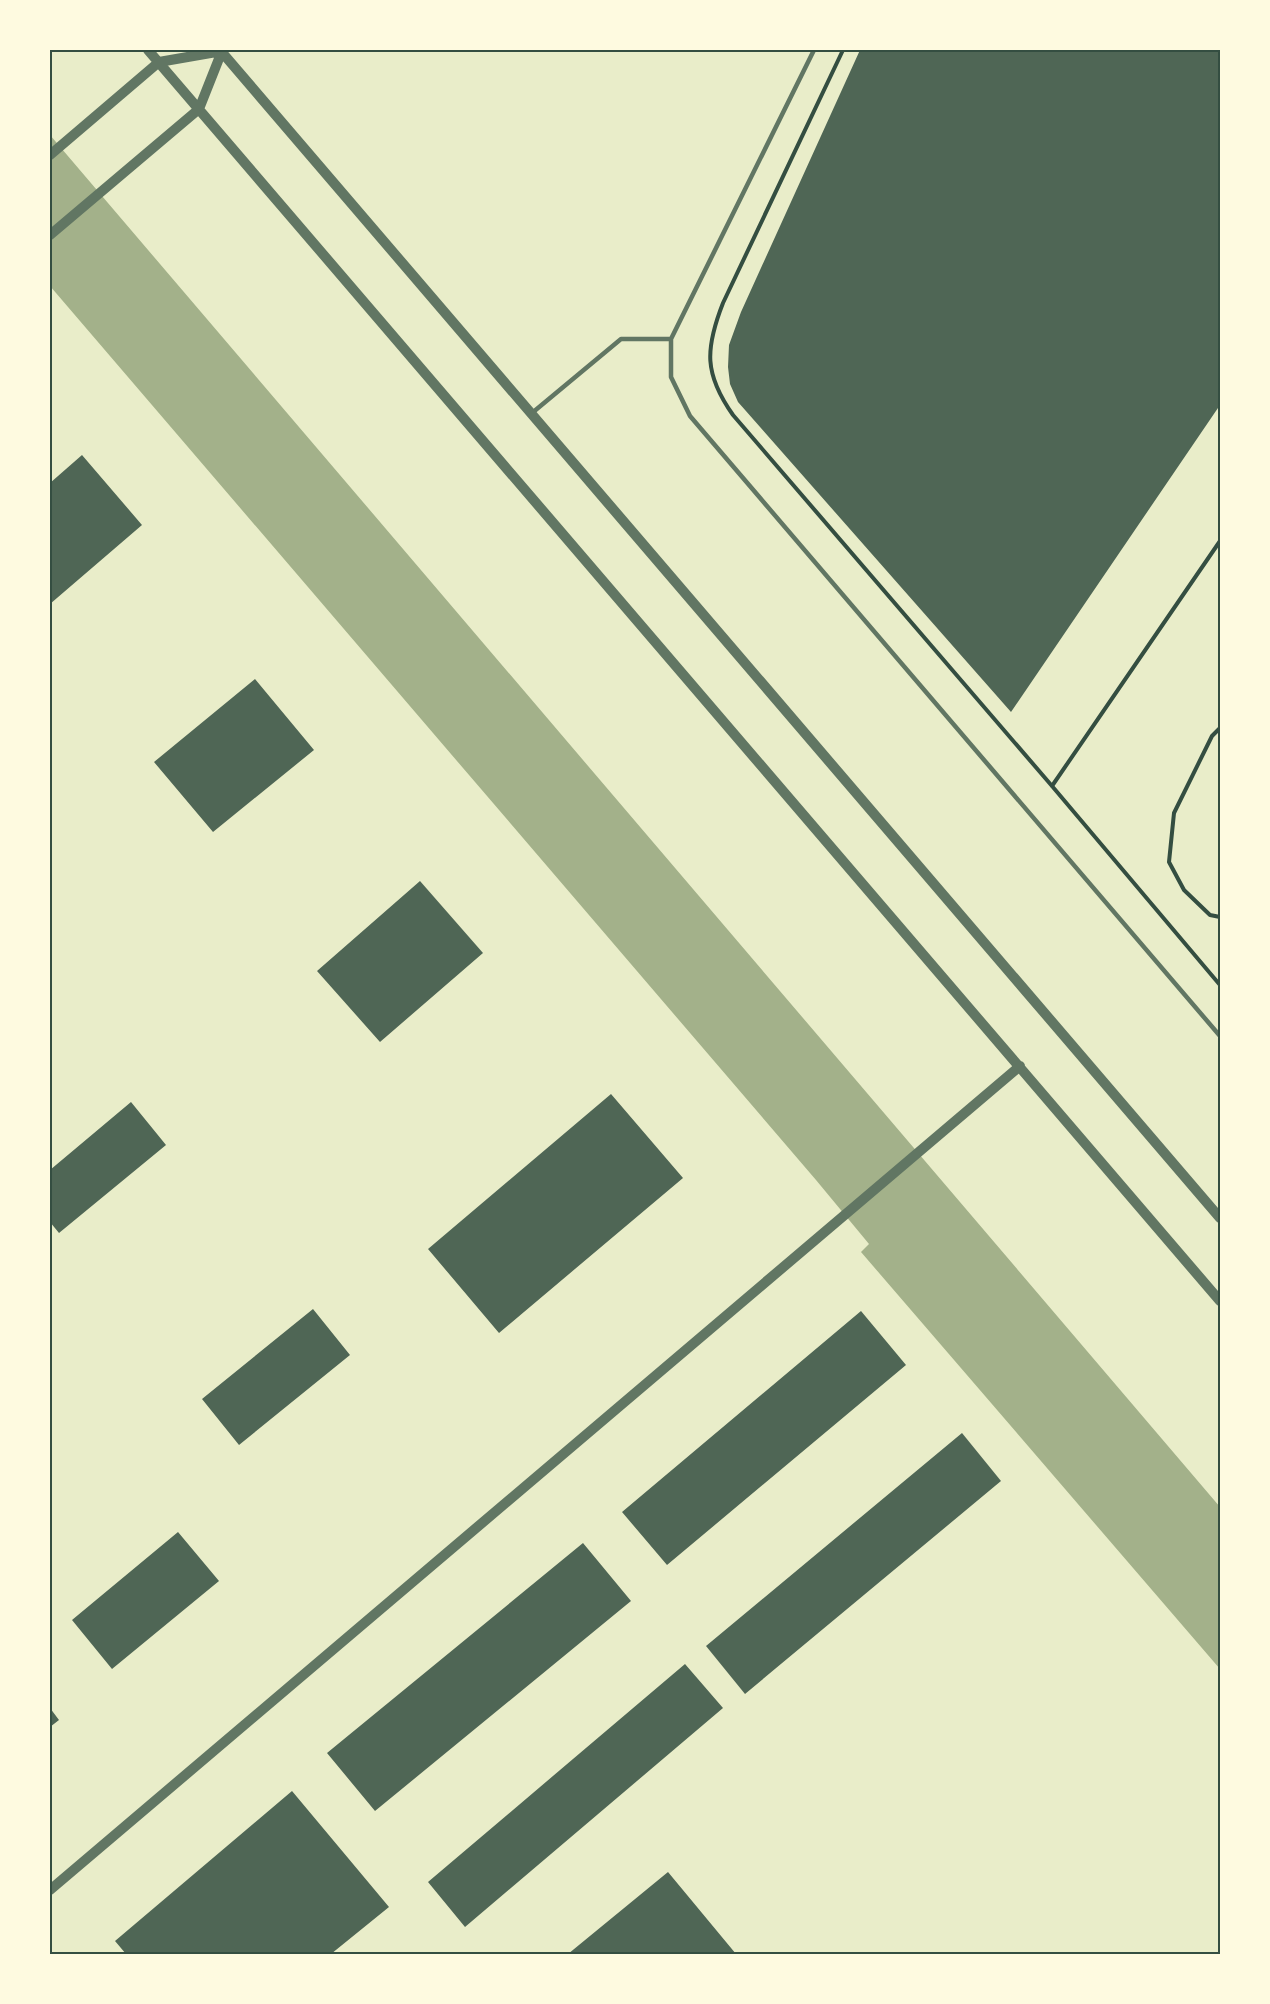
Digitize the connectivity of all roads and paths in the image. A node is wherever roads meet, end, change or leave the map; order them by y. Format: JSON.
{"nodes":[{"id":1,"x":148,"y":50,"type":"edge"},
{"id":2,"x":221,"y":50,"type":"edge"},
{"id":3,"x":814,"y":50,"type":"edge"},
{"id":4,"x":843,"y":50,"type":"edge"},
{"id":5,"x":159,"y":62,"type":"junction"},
{"id":6,"x":199,"y":109,"type":"junction"},
{"id":7,"x":50,"y":155,"type":"edge"},
{"id":8,"x":50,"y":235,"type":"edge"},
{"id":9,"x":671,"y":339,"type":"junction"},
{"id":10,"x":532,"y":413,"type":"junction"},
{"id":11,"x":1221,"y":541,"type":"edge"},
{"id":12,"x":1221,"y":728,"type":"edge"},
{"id":13,"x":1052,"y":786,"type":"junction"},
{"id":14,"x":1221,"y":917,"type":"edge"},
{"id":15,"x":1221,"y":985,"type":"edge"},
{"id":16,"x":1221,"y":1036,"type":"edge"},
{"id":17,"x":1020,"y":1065,"type":"junction"},
{"id":18,"x":1221,"y":1218,"type":"edge"},
{"id":19,"x":1221,"y":1301,"type":"edge"},
{"id":20,"x":50,"y":1890,"type":"edge"}],
"edges":[{"from":1,"to":5,"type":"street"},
{"from":2,"to":5,"type":"street"},
{"from":2,"to":6,"type":"street"},
{"from":2,"to":10,"type":"street"},
{"from":3,"to":9,"type":"lane"},
{"from":4,"to":13,"type":"path"},
{"from":5,"to":6,"type":"street"},
{"from":5,"to":7,"type":"street"},
{"from":6,"to":8,"type":"street"},
{"from":6,"to":17,"type":"street"},
{"from":9,"to":10,"type":"lane"},
{"from":9,"to":16,"type":"lane"},
{"from":10,"to":18,"type":"street"},
{"from":11,"to":13,"type":"path"},
{"from":12,"to":14,"type":"path"},
{"from":13,"to":15,"type":"path"},
{"from":17,"to":19,"type":"street"},
{"from":17,"to":20,"type":"street"}]}
